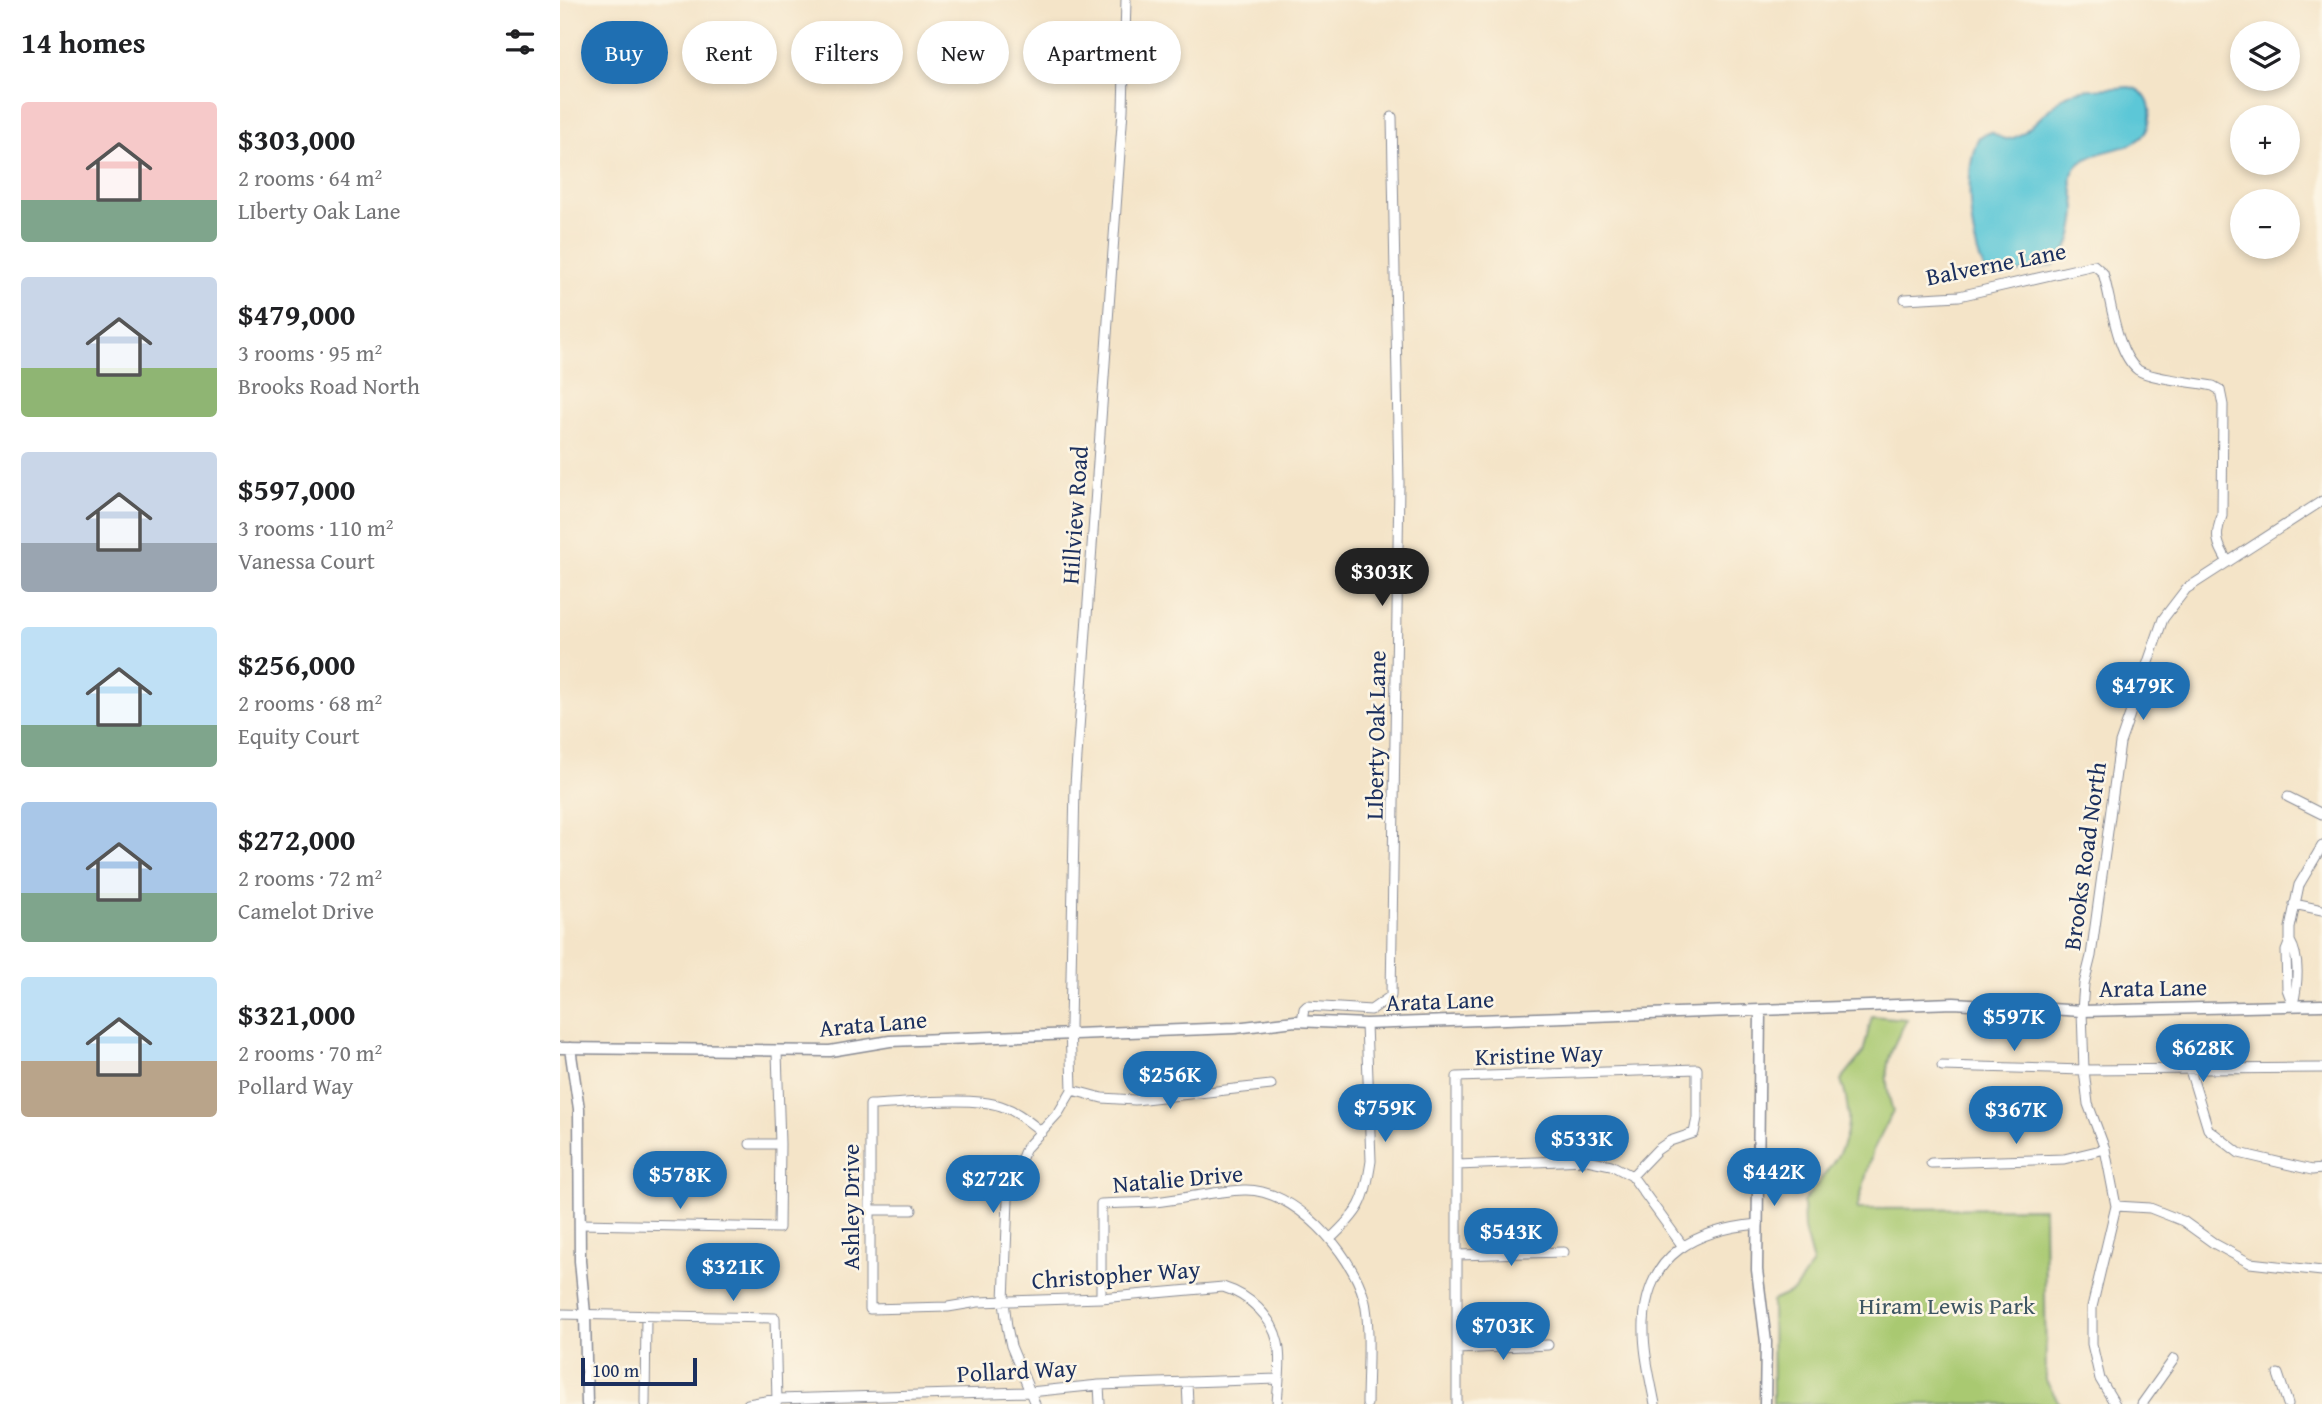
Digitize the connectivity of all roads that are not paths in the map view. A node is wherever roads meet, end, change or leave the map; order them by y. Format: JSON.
{"nodes":[{"id":1,"x":1126,"y":0,"type":"edge"},
{"id":2,"x":1392,"y":117,"type":"dead end"},
{"id":3,"x":1905,"y":299,"type":"dead end"},
{"id":4,"x":2322,"y":501,"type":"edge"},
{"id":5,"x":2228,"y":562,"type":"junction"},
{"id":6,"x":2288,"y":797,"type":"dead end"},
{"id":7,"x":2322,"y":814,"type":"edge"},
{"id":8,"x":2322,"y":846,"type":"edge"},
{"id":9,"x":2294,"y":904,"type":"junction"},
{"id":10,"x":2322,"y":910,"type":"edge"},
{"id":11,"x":2293,"y":1005,"type":"junction"},
{"id":12,"x":2322,"y":1005,"type":"edge"},
{"id":13,"x":2082,"y":1010,"type":"junction"},
{"id":14,"x":1760,"y":1012,"type":"junction"},
{"id":15,"x":1302,"y":1021,"type":"junction"},
{"id":16,"x":1366,"y":1024,"type":"junction"},
{"id":17,"x":1070,"y":1034,"type":"junction"},
{"id":18,"x":565,"y":1048,"type":"edge"},
{"id":19,"x":777,"y":1052,"type":"junction"},
{"id":20,"x":1942,"y":1066,"type":"dead end"},
{"id":21,"x":2322,"y":1068,"type":"edge"},
{"id":22,"x":2084,"y":1070,"type":"junction"},
{"id":23,"x":2190,"y":1070,"type":"junction"},
{"id":24,"x":1271,"y":1084,"type":"dead end"},
{"id":25,"x":1072,"y":1090,"type":"junction"},
{"id":26,"x":1042,"y":1132,"type":"junction"},
{"id":27,"x":750,"y":1144,"type":"dead end"},
{"id":28,"x":780,"y":1144,"type":"junction"},
{"id":29,"x":2105,"y":1149,"type":"junction"},
{"id":30,"x":1931,"y":1163,"type":"dead end"},
{"id":31,"x":1457,"y":1165,"type":"junction"},
{"id":32,"x":2322,"y":1169,"type":"edge"},
{"id":33,"x":1632,"y":1176,"type":"junction"},
{"id":34,"x":2116,"y":1206,"type":"junction"},
{"id":35,"x":871,"y":1210,"type":"junction"},
{"id":36,"x":912,"y":1210,"type":"dead end"},
{"id":37,"x":580,"y":1224,"type":"junction"},
{"id":38,"x":1758,"y":1224,"type":"junction"},
{"id":39,"x":1330,"y":1239,"type":"junction"},
{"id":40,"x":1682,"y":1245,"type":"junction"},
{"id":41,"x":1564,"y":1252,"type":"dead end"},
{"id":42,"x":1458,"y":1255,"type":"junction"},
{"id":43,"x":2322,"y":1271,"type":"edge"},
{"id":44,"x":1101,"y":1298,"type":"junction"},
{"id":45,"x":1004,"y":1301,"type":"junction"},
{"id":46,"x":870,"y":1309,"type":"joint"},
{"id":47,"x":560,"y":1314,"type":"edge"},
{"id":48,"x":585,"y":1314,"type":"junction"},
{"id":49,"x":646,"y":1317,"type":"junction"},
{"id":50,"x":1548,"y":1345,"type":"dead end"},
{"id":51,"x":1457,"y":1349,"type":"junction"},
{"id":52,"x":2174,"y":1359,"type":"dead end"},
{"id":53,"x":2278,"y":1374,"type":"dead end"},
{"id":54,"x":1278,"y":1379,"type":"junction"},
{"id":55,"x":1187,"y":1382,"type":"junction"},
{"id":56,"x":1099,"y":1385,"type":"junction"},
{"id":57,"x":1030,"y":1392,"type":"junction"},
{"id":58,"x":777,"y":1402,"type":"edge"},
{"id":59,"x":587,"y":1404,"type":"edge"},
{"id":60,"x":645,"y":1404,"type":"edge"},
{"id":61,"x":748,"y":1404,"type":"edge"},
{"id":62,"x":1035,"y":1404,"type":"edge"},
{"id":63,"x":1100,"y":1404,"type":"edge"},
{"id":64,"x":1188,"y":1404,"type":"edge"},
{"id":65,"x":1277,"y":1404,"type":"edge"},
{"id":66,"x":1367,"y":1404,"type":"edge"},
{"id":67,"x":1457,"y":1404,"type":"edge"},
{"id":68,"x":1655,"y":1404,"type":"edge"},
{"id":69,"x":1765,"y":1404,"type":"edge"},
{"id":70,"x":2115,"y":1404,"type":"edge"},
{"id":71,"x":2142,"y":1404,"type":"edge"},
{"id":72,"x":2288,"y":1404,"type":"edge"}],
"edges":[{"from":1,"to":17,"type":"street","name":"Hillview Road"},
{"from":2,"to":15,"type":"street","name":"LIberty Oak Lane"},
{"from":3,"to":5,"type":"street","name":"Balverne Lane"},
{"from":4,"to":5,"type":"street","name":"Brooks Road North"},
{"from":5,"to":13,"type":"street","name":"Brooks Road North"},
{"from":6,"to":7,"type":"street"},
{"from":8,"to":9,"type":"street"},
{"from":9,"to":10,"type":"street"},
{"from":9,"to":11,"type":"street"},
{"from":11,"to":12,"type":"street","name":"Arata Lane"},
{"from":11,"to":13,"type":"street","name":"Arata Lane"},
{"from":13,"to":14,"type":"street","name":"Arata Lane"},
{"from":13,"to":22,"type":"street","name":"Brooks Road North"},
{"from":14,"to":16,"type":"street","name":"Arata Lane"},
{"from":14,"to":38,"type":"street"},
{"from":15,"to":16,"type":"street","name":"Arata Lane"},
{"from":15,"to":17,"type":"street","name":"Arata Lane"},
{"from":16,"to":39,"type":"street"},
{"from":17,"to":19,"type":"street","name":"Arata Lane"},
{"from":17,"to":25,"type":"street","name":"Hillview Road"},
{"from":18,"to":19,"type":"street","name":"Arata Lane"},
{"from":18,"to":37,"type":"street"},
{"from":19,"to":28,"type":"street"},
{"from":20,"to":22,"type":"street"},
{"from":21,"to":23,"type":"street"},
{"from":22,"to":23,"type":"street"},
{"from":22,"to":29,"type":"street","name":"Brooks Road North"},
{"from":23,"to":32,"type":"street"},
{"from":24,"to":25,"type":"street"},
{"from":25,"to":26,"type":"street"},
{"from":26,"to":35,"type":"street","name":"Ashley Drive"},
{"from":26,"to":45,"type":"street"},
{"from":27,"to":28,"type":"street"},
{"from":28,"to":37,"type":"street"},
{"from":29,"to":30,"type":"street"},
{"from":29,"to":34,"type":"street","name":"Brooks Road North"},
{"from":31,"to":33,"type":"street"},
{"from":31,"to":33,"type":"street","name":"Kristine Way"},
{"from":31,"to":42,"type":"street","name":"Kristine Way"},
{"from":33,"to":40,"type":"street"},
{"from":34,"to":43,"type":"street"},
{"from":34,"to":70,"type":"street"},
{"from":35,"to":36,"type":"street"},
{"from":35,"to":46,"type":"street","name":"Ashley Drive"},
{"from":37,"to":48,"type":"street"},
{"from":38,"to":40,"type":"street"},
{"from":38,"to":69,"type":"street"},
{"from":39,"to":44,"type":"street","name":"Natalie Drive"},
{"from":39,"to":66,"type":"street","name":"Natalie Drive"},
{"from":40,"to":68,"type":"street"},
{"from":41,"to":42,"type":"street"},
{"from":42,"to":51,"type":"street","name":"Kristine Way"},
{"from":44,"to":45,"type":"street","name":"Christopher Way"},
{"from":44,"to":54,"type":"street","name":"Christopher Way"},
{"from":45,"to":46,"type":"street","name":"Christopher Way"},
{"from":45,"to":57,"type":"street"},
{"from":47,"to":48,"type":"street"},
{"from":48,"to":49,"type":"street"},
{"from":48,"to":59,"type":"street"},
{"from":49,"to":58,"type":"street"},
{"from":49,"to":60,"type":"street"},
{"from":50,"to":51,"type":"street"},
{"from":51,"to":67,"type":"street","name":"Kristine Way"},
{"from":52,"to":71,"type":"street"},
{"from":53,"to":72,"type":"street"},
{"from":54,"to":55,"type":"street","name":"Pollard Way"},
{"from":54,"to":65,"type":"street","name":"Christopher Way"},
{"from":55,"to":56,"type":"street","name":"Pollard Way"},
{"from":55,"to":64,"type":"street"},
{"from":56,"to":57,"type":"street","name":"Pollard Way"},
{"from":56,"to":63,"type":"street"},
{"from":57,"to":58,"type":"street","name":"Pollard Way"},
{"from":57,"to":62,"type":"street"},
{"from":58,"to":61,"type":"street","name":"Pollard Way"}]}
